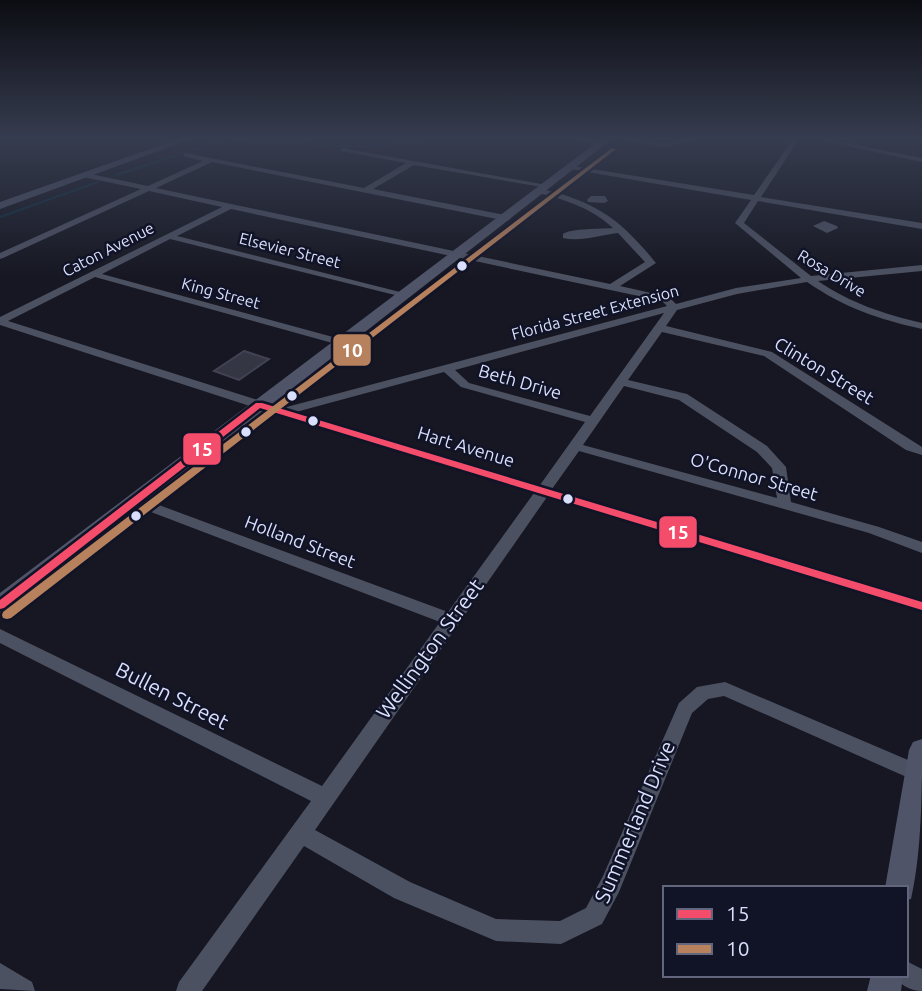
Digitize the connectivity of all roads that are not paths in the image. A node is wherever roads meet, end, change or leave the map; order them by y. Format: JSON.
{"nodes":[{"id":1,"x":58,"y":185,"type":"edge"},
{"id":2,"x":136,"y":185,"type":"edge"},
{"id":3,"x":156,"y":185,"type":"edge"},
{"id":4,"x":341,"y":185,"type":"edge"},
{"id":5,"x":374,"y":185,"type":"edge"},
{"id":6,"x":526,"y":185,"type":"edge"},
{"id":7,"x":548,"y":185,"type":"edge"},
{"id":8,"x":674,"y":185,"type":"edge"},
{"id":9,"x":763,"y":185,"type":"edge"},
{"id":10,"x":150,"y":188,"type":"junction"},
{"id":11,"x":544,"y":189,"type":"junction"},
{"id":12,"x":366,"y":190,"type":"junction"},
{"id":13,"x":572,"y":197,"type":"junction"},
{"id":14,"x":753,"y":199,"type":"junction"},
{"id":15,"x":591,"y":200,"type":"dead end"},
{"id":16,"x":230,"y":205,"type":"junction"},
{"id":17,"x":0,"y":206,"type":"edge"},
{"id":18,"x":827,"y":211,"type":"junction"},
{"id":19,"x":507,"y":218,"type":"junction"},
{"id":20,"x":824,"y":223,"type":"dead end"},
{"id":21,"x":922,"y":226,"type":"edge"},
{"id":22,"x":621,"y":230,"type":"junction"},
{"id":23,"x":582,"y":234,"type":"dead end"},
{"id":24,"x":169,"y":236,"type":"junction"},
{"id":25,"x":457,"y":255,"type":"junction"},
{"id":26,"x":0,"y":256,"type":"edge"},
{"id":27,"x":922,"y":268,"type":"edge"},
{"id":28,"x":93,"y":274,"type":"junction"},
{"id":29,"x":808,"y":279,"type":"junction"},
{"id":30,"x":611,"y":288,"type":"junction"},
{"id":31,"x":403,"y":294,"type":"junction"},
{"id":32,"x":674,"y":307,"type":"junction"},
{"id":33,"x":0,"y":322,"type":"edge"},
{"id":34,"x":922,"y":326,"type":"edge"},
{"id":35,"x":659,"y":328,"type":"junction"},
{"id":36,"x":340,"y":342,"type":"junction"},
{"id":37,"x":445,"y":367,"type":"junction"},
{"id":38,"x":620,"y":381,"type":"junction"},
{"id":39,"x":259,"y":405,"type":"junction"},
{"id":40,"x":282,"y":412,"type":"junction"},
{"id":41,"x":592,"y":420,"type":"junction"},
{"id":42,"x":574,"y":446,"type":"junction"},
{"id":43,"x":922,"y":451,"type":"edge"},
{"id":44,"x":544,"y":490,"type":"junction"},
{"id":45,"x":135,"y":501,"type":"junction"},
{"id":46,"x":785,"y":506,"type":"junction"},
{"id":47,"x":922,"y":548,"type":"edge"},
{"id":48,"x":0,"y":605,"type":"edge"},
{"id":49,"x":922,"y":606,"type":"edge"},
{"id":50,"x":451,"y":620,"type":"junction"},
{"id":51,"x":0,"y":635,"type":"edge"},
{"id":52,"x":920,"y":762,"type":"edge"},
{"id":53,"x":324,"y":797,"type":"junction"},
{"id":54,"x":299,"y":832,"type":"junction"},
{"id":55,"x":900,"y":886,"type":"edge"},
{"id":56,"x":0,"y":975,"type":"edge"},
{"id":57,"x":23,"y":991,"type":"edge"},
{"id":58,"x":188,"y":991,"type":"edge"}],
"edges":[{"from":1,"to":17,"type":"street"},
{"from":2,"to":10,"type":"street"},
{"from":3,"to":10,"type":"street"},
{"from":4,"to":12,"type":"street"},
{"from":5,"to":12,"type":"street"},
{"from":6,"to":11,"type":"street"},
{"from":7,"to":11,"type":"street"},
{"from":8,"to":14,"type":"street"},
{"from":9,"to":14,"type":"street"},
{"from":10,"to":16,"type":"street"},
{"from":10,"to":26,"type":"street"},
{"from":11,"to":13,"type":"street"},
{"from":11,"to":19,"type":"street"},
{"from":12,"to":19,"type":"street"},
{"from":13,"to":15,"type":"street"},
{"from":13,"to":22,"type":"street"},
{"from":14,"to":18,"type":"street"},
{"from":14,"to":29,"type":"street","name":"Rosa Drive"},
{"from":16,"to":24,"type":"street","name":"Caton Avenue"},
{"from":16,"to":25,"type":"street"},
{"from":18,"to":20,"type":"street"},
{"from":18,"to":21,"type":"street"},
{"from":19,"to":25,"type":"street"},
{"from":22,"to":23,"type":"street"},
{"from":22,"to":30,"type":"street"},
{"from":24,"to":28,"type":"street","name":"Caton Avenue"},
{"from":24,"to":31,"type":"street","name":"Elsevier Street"},
{"from":25,"to":30,"type":"street"},
{"from":25,"to":31,"type":"street"},
{"from":27,"to":29,"type":"street","name":"Florida Street Extension"},
{"from":28,"to":33,"type":"street","name":"Caton Avenue"},
{"from":28,"to":36,"type":"street","name":"King Street"},
{"from":29,"to":32,"type":"street","name":"Florida Street Extension"},
{"from":29,"to":34,"type":"street","name":"Rosa Drive"},
{"from":30,"to":32,"type":"street"},
{"from":31,"to":36,"type":"street"},
{"from":32,"to":35,"type":"street","name":"Wellington Street"},
{"from":32,"to":37,"type":"street","name":"Florida Street Extension"},
{"from":33,"to":39,"type":"street","name":"Hart Avenue"},
{"from":35,"to":38,"type":"street","name":"Wellington Street"},
{"from":35,"to":43,"type":"street","name":"Clinton Street"},
{"from":36,"to":39,"type":"street"},
{"from":37,"to":40,"type":"street","name":"Florida Street Extension"},
{"from":37,"to":41,"type":"street","name":"Beth Drive"},
{"from":38,"to":41,"type":"street","name":"Wellington Street"},
{"from":38,"to":46,"type":"street"},
{"from":39,"to":40,"type":"street","name":"Hart Avenue"},
{"from":39,"to":45,"type":"street"},
{"from":40,"to":44,"type":"street","name":"Hart Avenue"},
{"from":41,"to":42,"type":"street","name":"Wellington Street"},
{"from":42,"to":44,"type":"street","name":"Wellington Street"},
{"from":42,"to":46,"type":"street","name":"O'Connor Street"},
{"from":44,"to":49,"type":"street","name":"Hart Avenue"},
{"from":44,"to":50,"type":"street","name":"Wellington Street"},
{"from":45,"to":48,"type":"street"},
{"from":45,"to":50,"type":"street","name":"Holland Street"},
{"from":46,"to":47,"type":"street","name":"O'Connor Street"},
{"from":50,"to":53,"type":"street","name":"Wellington Street"},
{"from":51,"to":53,"type":"street","name":"Bullen Street"},
{"from":52,"to":54,"type":"street","name":"Summerland Drive"},
{"from":52,"to":55,"type":"street"},
{"from":53,"to":54,"type":"street","name":"Wellington Street"},
{"from":54,"to":58,"type":"street","name":"Wellington Street"},
{"from":56,"to":57,"type":"street"}]}
